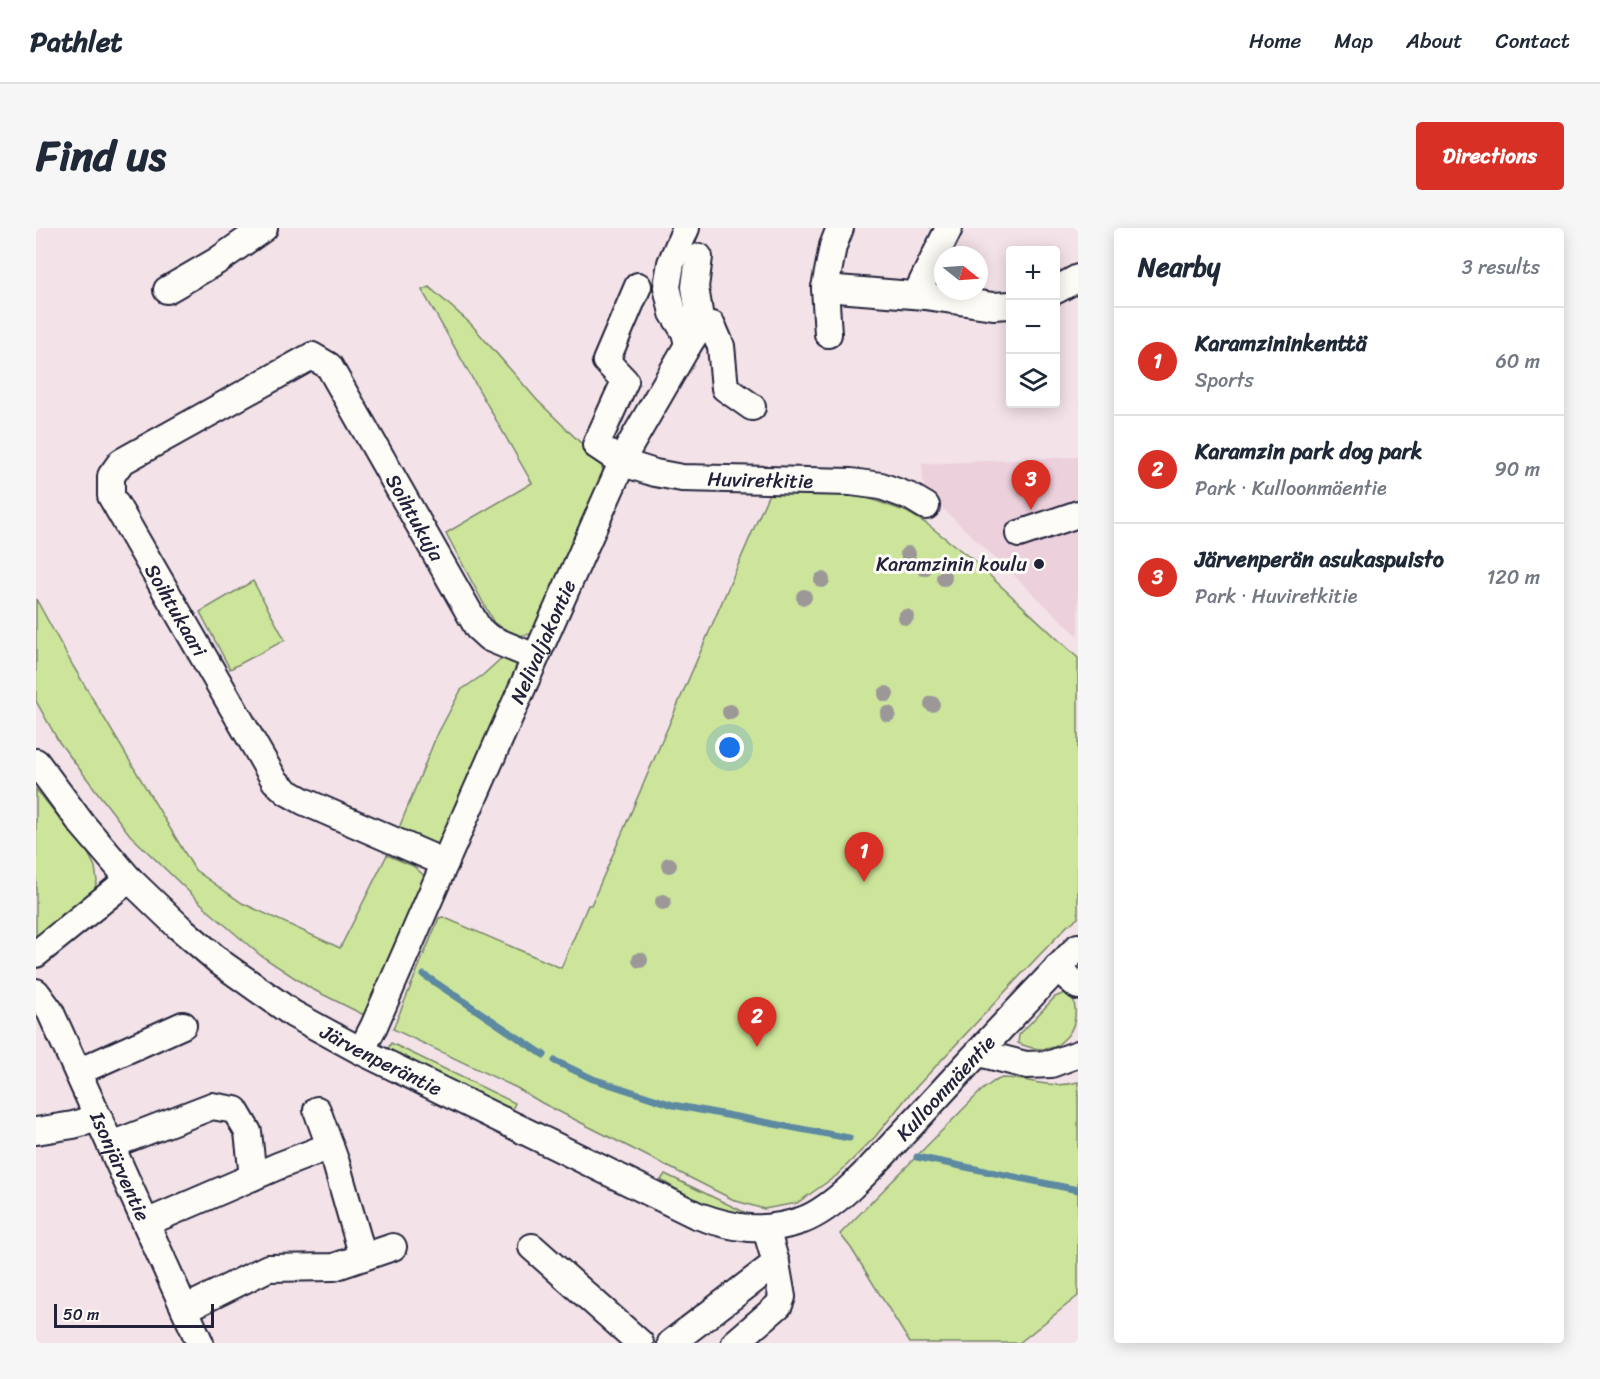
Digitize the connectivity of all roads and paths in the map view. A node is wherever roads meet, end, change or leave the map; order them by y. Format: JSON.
{"nodes":[{"id":1,"x":264,"y":228,"type":"edge"},
{"id":2,"x":840,"y":228,"type":"edge"},
{"id":3,"x":949,"y":228,"type":"edge"},
{"id":4,"x":684,"y":231,"type":"edge"},
{"id":5,"x":699,"y":257,"type":"dead end"},
{"id":6,"x":1078,"y":278,"type":"edge"},
{"id":7,"x":638,"y":286,"type":"dead end"},
{"id":8,"x":825,"y":288,"type":"junction"},
{"id":9,"x":1060,"y":288,"type":"edge"},
{"id":10,"x":167,"y":290,"type":"dead end"},
{"id":11,"x":916,"y":296,"type":"junction"},
{"id":12,"x":1006,"y":305,"type":"edge"},
{"id":13,"x":828,"y":334,"type":"dead end"},
{"id":14,"x":695,"y":335,"type":"junction"},
{"id":15,"x":312,"y":356,"type":"joint"},
{"id":16,"x":752,"y":407,"type":"dead end"},
{"id":17,"x":623,"y":463,"type":"junction"},
{"id":18,"x":926,"y":506,"type":"dead end"},
{"id":19,"x":1078,"y":514,"type":"edge"},
{"id":20,"x":1019,"y":534,"type":"dead end"},
{"id":21,"x":535,"y":657,"type":"junction"},
{"id":22,"x":36,"y":762,"type":"edge"},
{"id":23,"x":445,"y":862,"type":"junction"},
{"id":24,"x":129,"y":879,"type":"junction"},
{"id":25,"x":1078,"y":947,"type":"edge"},
{"id":26,"x":36,"y":954,"type":"edge"},
{"id":27,"x":1058,"y":968,"type":"junction"},
{"id":28,"x":1078,"y":986,"type":"edge"},
{"id":29,"x":36,"y":992,"type":"edge"},
{"id":30,"x":183,"y":1025,"type":"dead end"},
{"id":31,"x":361,"y":1052,"type":"junction"},
{"id":32,"x":979,"y":1053,"type":"junction"},
{"id":33,"x":1078,"y":1054,"type":"edge"},
{"id":34,"x":78,"y":1072,"type":"junction"},
{"id":35,"x":317,"y":1110,"type":"dead end"},
{"id":36,"x":99,"y":1118,"type":"junction"},
{"id":37,"x":36,"y":1131,"type":"edge"},
{"id":38,"x":111,"y":1145,"type":"junction"},
{"id":39,"x":330,"y":1146,"type":"junction"},
{"id":40,"x":254,"y":1177,"type":"junction"},
{"id":41,"x":805,"y":1219,"type":"joint"},
{"id":42,"x":146,"y":1223,"type":"junction"},
{"id":43,"x":766,"y":1229,"type":"junction"},
{"id":44,"x":393,"y":1247,"type":"dead end"},
{"id":45,"x":532,"y":1247,"type":"dead end"},
{"id":46,"x":363,"y":1257,"type":"junction"},
{"id":47,"x":776,"y":1263,"type":"junction"},
{"id":48,"x":185,"y":1309,"type":"junction"},
{"id":49,"x":200,"y":1343,"type":"edge"},
{"id":50,"x":640,"y":1343,"type":"edge"},
{"id":51,"x":671,"y":1343,"type":"edge"},
{"id":52,"x":735,"y":1343,"type":"edge"}],
"edges":[{"from":1,"to":10,"type":"street"},
{"from":2,"to":8,"type":"street"},
{"from":3,"to":11,"type":"street"},
{"from":4,"to":14,"type":"street"},
{"from":5,"to":14,"type":"street"},
{"from":6,"to":9,"type":"street"},
{"from":7,"to":17,"type":"street","name":"Huviretkitie"},
{"from":8,"to":11,"type":"street"},
{"from":8,"to":13,"type":"street"},
{"from":11,"to":12,"type":"street"},
{"from":14,"to":16,"type":"street"},
{"from":14,"to":17,"type":"street","name":"Nelivaljakontie"},
{"from":15,"to":21,"type":"street","name":"Soihtukuja"},
{"from":15,"to":23,"type":"street","name":"Soihtukaari"},
{"from":17,"to":18,"type":"street","name":"Huviretkitie"},
{"from":17,"to":21,"type":"street","name":"Nelivaljakontie"},
{"from":19,"to":20,"type":"street"},
{"from":21,"to":23,"type":"street","name":"Nelivaljakontie"},
{"from":22,"to":24,"type":"street","name":"Järvenperäntie"},
{"from":23,"to":31,"type":"street","name":"Nelivaljakontie"},
{"from":24,"to":26,"type":"street"},
{"from":24,"to":31,"type":"street","name":"Järvenperäntie"},
{"from":25,"to":27,"type":"street","name":"Kulloonmäentie"},
{"from":27,"to":28,"type":"street"},
{"from":27,"to":32,"type":"street","name":"Kulloonmäentie"},
{"from":29,"to":34,"type":"street","name":"Isonjärventie"},
{"from":30,"to":34,"type":"street"},
{"from":31,"to":43,"type":"street","name":"Järvenperäntie"},
{"from":32,"to":33,"type":"street"},
{"from":32,"to":41,"type":"street","name":"Kulloonmäentie"},
{"from":34,"to":36,"type":"street","name":"Isonjärventie"},
{"from":35,"to":39,"type":"street"},
{"from":36,"to":37,"type":"street"},
{"from":36,"to":38,"type":"street","name":"Isonjärventie"},
{"from":38,"to":40,"type":"street"},
{"from":38,"to":42,"type":"street","name":"Isonjärventie"},
{"from":39,"to":40,"type":"street"},
{"from":39,"to":46,"type":"street"},
{"from":40,"to":42,"type":"street"},
{"from":41,"to":43,"type":"street","name":"Järvenperäntie"},
{"from":42,"to":48,"type":"street","name":"Isonjärventie"},
{"from":43,"to":47,"type":"street"},
{"from":44,"to":46,"type":"street"},
{"from":45,"to":50,"type":"street"},
{"from":46,"to":48,"type":"street"},
{"from":47,"to":51,"type":"street"},
{"from":47,"to":52,"type":"street"},
{"from":48,"to":49,"type":"street","name":"Isonjärventie"}]}
